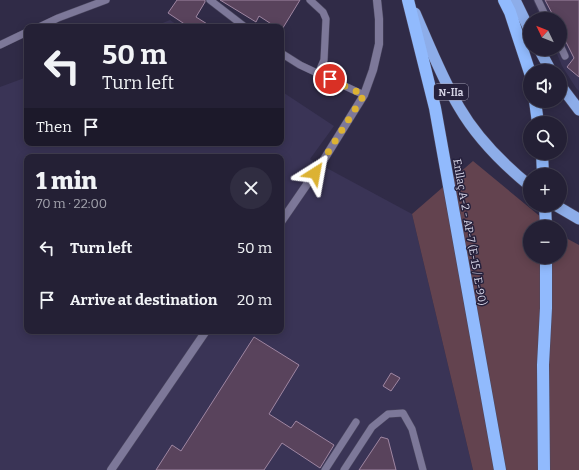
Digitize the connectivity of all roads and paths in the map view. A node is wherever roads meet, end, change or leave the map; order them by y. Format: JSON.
{"nodes":[{"id":1,"x":106,"y":0,"type":"edge"},
{"id":2,"x":210,"y":0,"type":"edge"},
{"id":3,"x":310,"y":0,"type":"edge"},
{"id":4,"x":377,"y":0,"type":"edge"},
{"id":5,"x":409,"y":0,"type":"edge"},
{"id":6,"x":504,"y":0,"type":"edge"},
{"id":7,"x":515,"y":0,"type":"edge"},
{"id":8,"x":538,"y":0,"type":"edge"},
{"id":9,"x":544,"y":12,"type":"edge"},
{"id":10,"x":523,"y":17,"type":"edge"},
{"id":11,"x":45,"y":24,"type":"edge"},
{"id":12,"x":241,"y":24,"type":"edge"},
{"id":13,"x":24,"y":33,"type":"edge"},
{"id":14,"x":0,"y":45,"type":"edge"},
{"id":15,"x":284,"y":54,"type":"edge"},
{"id":16,"x":527,"y":64,"type":"edge"},
{"id":17,"x":318,"y":74,"type":"junction"},
{"id":18,"x":567,"y":94,"type":"edge"},
{"id":19,"x":364,"y":95,"type":"junction"},
{"id":20,"x":579,"y":110,"type":"edge"},
{"id":21,"x":523,"y":180,"type":"edge"},
{"id":22,"x":566,"y":212,"type":"edge"},
{"id":23,"x":284,"y":218,"type":"edge"},
{"id":24,"x":576,"y":218,"type":"edge"},
{"id":25,"x":546,"y":264,"type":"edge"},
{"id":26,"x":204,"y":334,"type":"edge"},
{"id":27,"x":356,"y":422,"type":"dead end"},
{"id":28,"x":111,"y":470,"type":"edge"},
{"id":29,"x":325,"y":470,"type":"edge"},
{"id":30,"x":344,"y":470,"type":"edge"},
{"id":31,"x":423,"y":470,"type":"edge"},
{"id":32,"x":500,"y":470,"type":"edge"},
{"id":33,"x":544,"y":470,"type":"edge"}],
"edges":[{"from":1,"to":11,"type":"lane"},
{"from":2,"to":12,"type":"lane"},
{"from":3,"to":17,"type":"lane"},
{"from":4,"to":19,"type":"street"},
{"from":5,"to":21,"type":"highway","number":"N-IIa"},
{"from":5,"to":32,"type":"highway","name":"Enllaç A-2 - AP-7 (E-15 / E-90)"},
{"from":6,"to":16,"type":"highway"},
{"from":7,"to":10,"type":"highway"},
{"from":8,"to":9,"type":"lane"},
{"from":13,"to":14,"type":"lane"},
{"from":15,"to":17,"type":"lane"},
{"from":17,"to":19,"type":"lane"},
{"from":18,"to":20,"type":"highway"},
{"from":19,"to":23,"type":"street"},
{"from":22,"to":24,"type":"highway"},
{"from":25,"to":33,"type":"highway"},
{"from":26,"to":28,"type":"street"},
{"from":27,"to":29,"type":"lane"},
{"from":30,"to":31,"type":"lane"}]}
